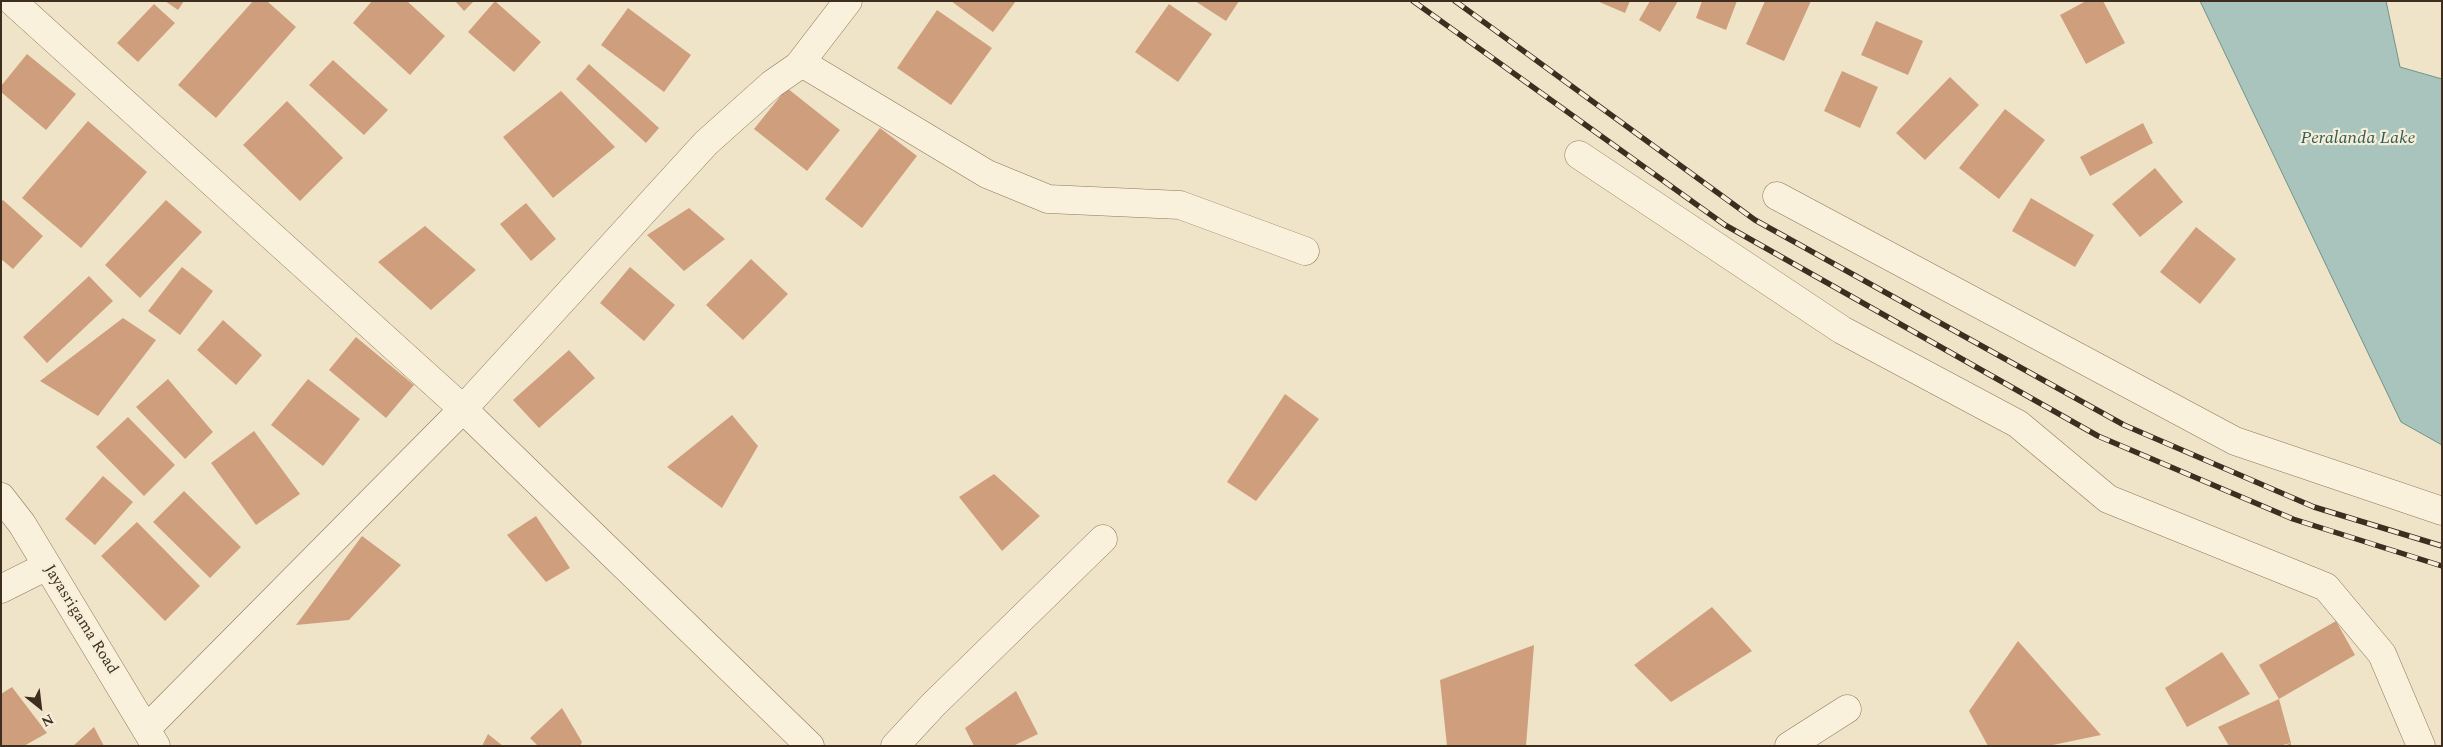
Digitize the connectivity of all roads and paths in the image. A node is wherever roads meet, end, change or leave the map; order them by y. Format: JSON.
{"nodes":[{"id":1,"x":12,"y":1,"type":"edge"},
{"id":2,"x":848,"y":1,"type":"edge"},
{"id":3,"x":798,"y":66,"type":"junction"},
{"id":4,"x":1579,"y":155,"type":"dead end"},
{"id":5,"x":1777,"y":196,"type":"dead end"},
{"id":6,"x":1305,"y":251,"type":"dead end"},
{"id":7,"x":463,"y":409,"type":"junction"},
{"id":8,"x":1,"y":497,"type":"edge"},
{"id":9,"x":2442,"y":511,"type":"edge"},
{"id":10,"x":1103,"y":539,"type":"dead end"},
{"id":11,"x":47,"y":566,"type":"junction"},
{"id":12,"x":1,"y":589,"type":"edge"},
{"id":13,"x":1847,"y":708,"type":"dead end"},
{"id":14,"x":151,"y":737,"type":"edge"},
{"id":15,"x":810,"y":746,"type":"edge"},
{"id":16,"x":895,"y":746,"type":"edge"},
{"id":17,"x":1789,"y":746,"type":"edge"},
{"id":18,"x":2421,"y":746,"type":"edge"}],
"edges":[{"from":1,"to":7,"type":"street"},
{"from":2,"to":3,"type":"street"},
{"from":3,"to":6,"type":"street"},
{"from":3,"to":7,"type":"street"},
{"from":4,"to":18,"type":"street"},
{"from":5,"to":9,"type":"street"},
{"from":7,"to":14,"type":"street"},
{"from":7,"to":15,"type":"street"},
{"from":8,"to":11,"type":"street","name":"Jayasrigama Road"},
{"from":10,"to":16,"type":"street"},
{"from":11,"to":12,"type":"street"},
{"from":11,"to":14,"type":"street","name":"Jayasrigama Road"},
{"from":13,"to":17,"type":"street"}]}
